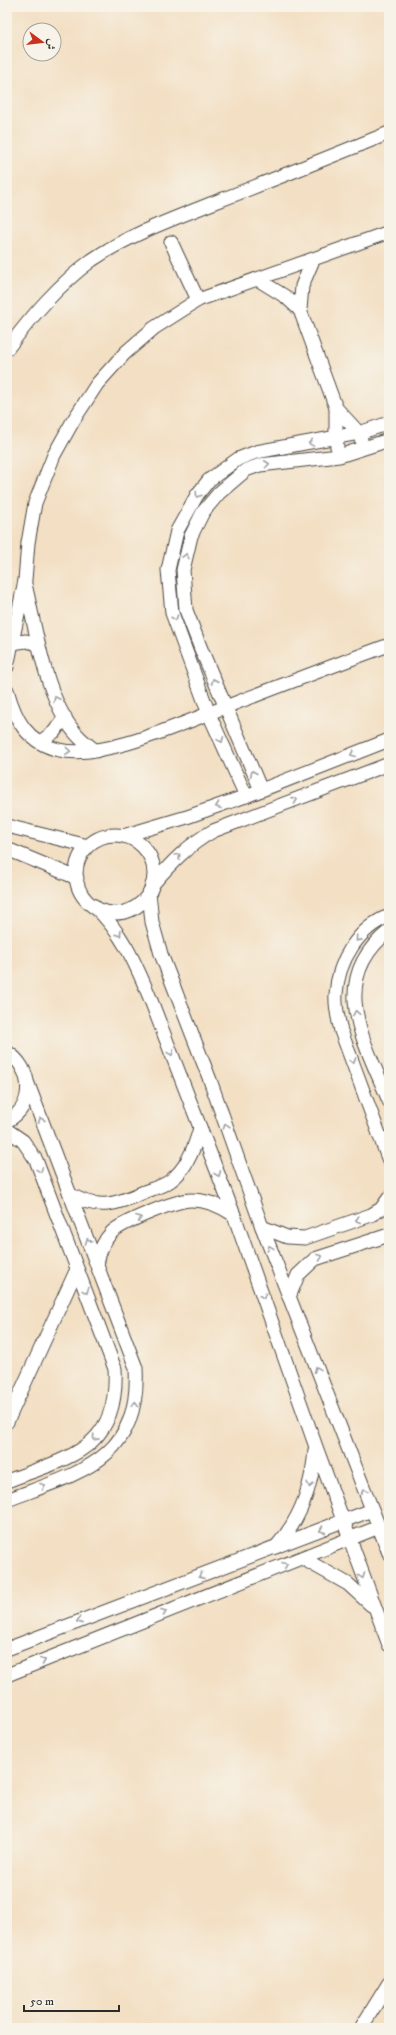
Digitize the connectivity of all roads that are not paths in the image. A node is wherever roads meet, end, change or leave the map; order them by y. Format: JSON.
{"nodes":[{"id":1,"x":389,"y":133,"type":"edge"},
{"id":2,"x":389,"y":232,"type":"edge"},
{"id":3,"x":171,"y":242,"type":"dead end"},
{"id":4,"x":313,"y":260,"type":"junction"},
{"id":5,"x":257,"y":278,"type":"junction"},
{"id":6,"x":198,"y":300,"type":"junction"},
{"id":7,"x":300,"y":310,"type":"junction"},
{"id":8,"x":7,"y":349,"type":"edge"},
{"id":9,"x":336,"y":408,"type":"junction"},
{"id":10,"x":389,"y":423,"type":"edge"},
{"id":11,"x":359,"y":433,"type":"junction"},
{"id":12,"x":336,"y":439,"type":"junction"},
{"id":13,"x":389,"y":440,"type":"edge"},
{"id":14,"x":365,"y":448,"type":"junction"},
{"id":15,"x":339,"y":456,"type":"junction"},
{"id":16,"x":24,"y":580,"type":"junction"},
{"id":17,"x":12,"y":643,"type":"junction"},
{"id":18,"x":38,"y":644,"type":"junction"},
{"id":19,"x":389,"y":645,"type":"edge"},
{"id":20,"x":7,"y":667,"type":"edge"},
{"id":21,"x":7,"y":690,"type":"edge"},
{"id":22,"x":225,"y":707,"type":"junction"},
{"id":23,"x":209,"y":714,"type":"junction"},
{"id":24,"x":65,"y":717,"type":"junction"},
{"id":25,"x":389,"y":740,"type":"edge"},
{"id":26,"x":40,"y":742,"type":"junction"},
{"id":27,"x":96,"y":751,"type":"junction"},
{"id":28,"x":389,"y":764,"type":"edge"},
{"id":29,"x":261,"y":790,"type":"junction"},
{"id":30,"x":246,"y":796,"type":"junction"},
{"id":31,"x":7,"y":826,"type":"edge"},
{"id":32,"x":123,"y":836,"type":"junction"},
{"id":33,"x":88,"y":846,"type":"junction"},
{"id":34,"x":7,"y":849,"type":"edge"},
{"id":35,"x":77,"y":878,"type":"junction"},
{"id":36,"x":151,"y":889,"type":"junction"},
{"id":37,"x":92,"y":905,"type":"junction"},
{"id":38,"x":389,"y":916,"type":"edge"},
{"id":39,"x":389,"y":931,"type":"edge"},
{"id":40,"x":7,"y":1052,"type":"edge"},
{"id":41,"x":28,"y":1084,"type":"junction"},
{"id":42,"x":389,"y":1101,"type":"edge"},
{"id":43,"x":7,"y":1121,"type":"edge"},
{"id":44,"x":200,"y":1128,"type":"junction"},
{"id":45,"x":7,"y":1130,"type":"edge"},
{"id":46,"x":389,"y":1161,"type":"edge"},
{"id":47,"x":71,"y":1195,"type":"junction"},
{"id":48,"x":389,"y":1198,"type":"edge"},
{"id":49,"x":234,"y":1215,"type":"junction"},
{"id":50,"x":262,"y":1227,"type":"junction"},
{"id":51,"x":389,"y":1235,"type":"edge"},
{"id":52,"x":97,"y":1265,"type":"junction"},
{"id":53,"x":77,"y":1269,"type":"junction"},
{"id":54,"x":289,"y":1297,"type":"junction"},
{"id":55,"x":7,"y":1422,"type":"edge"},
{"id":56,"x":316,"y":1447,"type":"junction"},
{"id":57,"x":7,"y":1481,"type":"edge"},
{"id":58,"x":7,"y":1500,"type":"edge"},
{"id":59,"x":372,"y":1510,"type":"junction"},
{"id":60,"x":343,"y":1522,"type":"junction"},
{"id":61,"x":379,"y":1527,"type":"junction"},
{"id":62,"x":349,"y":1539,"type":"junction"},
{"id":63,"x":274,"y":1549,"type":"junction"},
{"id":64,"x":389,"y":1553,"type":"edge"},
{"id":65,"x":302,"y":1558,"type":"junction"},
{"id":66,"x":374,"y":1608,"type":"junction"},
{"id":67,"x":389,"y":1645,"type":"edge"},
{"id":68,"x":7,"y":1649,"type":"edge"},
{"id":69,"x":7,"y":1675,"type":"edge"},
{"id":70,"x":389,"y":1983,"type":"edge"},
{"id":71,"x":361,"y":2028,"type":"edge"}],
"edges":[{"from":1,"to":8,"type":"street"},
{"from":2,"to":4,"type":"street"},
{"from":3,"to":6,"type":"street"},
{"from":4,"to":5,"type":"street"},
{"from":4,"to":7,"type":"street"},
{"from":5,"to":6,"type":"street"},
{"from":5,"to":7,"type":"street"},
{"from":6,"to":16,"type":"street"},
{"from":7,"to":9,"type":"street"},
{"from":9,"to":11,"type":"street"},
{"from":9,"to":12,"type":"street"},
{"from":10,"to":11,"type":"street"},
{"from":11,"to":12,"type":"street"},
{"from":11,"to":14,"type":"street"},
{"from":12,"to":15,"type":"street"},
{"from":12,"to":23,"type":"street","one_way":true},
{"from":13,"to":14,"type":"street"},
{"from":14,"to":15,"type":"street"},
{"from":22,"to":15,"type":"street","one_way":true},
{"from":16,"to":17,"type":"street"},
{"from":16,"to":18,"type":"street"},
{"from":17,"to":18,"type":"street"},
{"from":17,"to":20,"type":"street"},
{"from":24,"to":18,"type":"street","one_way":true},
{"from":19,"to":22,"type":"street"},
{"from":21,"to":26,"type":"street"},
{"from":22,"to":23,"type":"street"},
{"from":29,"to":22,"type":"street","one_way":true},
{"from":23,"to":27,"type":"street"},
{"from":23,"to":30,"type":"street","one_way":true},
{"from":24,"to":26,"type":"street"},
{"from":24,"to":27,"type":"street"},
{"from":25,"to":29,"type":"street","one_way":true},
{"from":26,"to":27,"type":"street","one_way":true},
{"from":36,"to":28,"type":"street","one_way":true},
{"from":29,"to":30,"type":"street"},
{"from":30,"to":32,"type":"street","one_way":true},
{"from":31,"to":33,"type":"street"},
{"from":32,"to":33,"type":"street"},
{"from":32,"to":36,"type":"street"},
{"from":33,"to":35,"type":"street"},
{"from":34,"to":35,"type":"street"},
{"from":35,"to":37,"type":"street"},
{"from":36,"to":37,"type":"street"},
{"from":50,"to":36,"type":"street","one_way":true},
{"from":37,"to":44,"type":"street","one_way":true},
{"from":38,"to":46,"type":"street","one_way":true},
{"from":42,"to":39,"type":"street","one_way":true},
{"from":40,"to":41,"type":"street"},
{"from":41,"to":43,"type":"street"},
{"from":47,"to":41,"type":"street","one_way":true},
{"from":44,"to":47,"type":"street"},
{"from":44,"to":49,"type":"street","one_way":true},
{"from":45,"to":53,"type":"street","one_way":true},
{"from":52,"to":47,"type":"street","one_way":true},
{"from":48,"to":50,"type":"street","one_way":true},
{"from":52,"to":49,"type":"street","one_way":true},
{"from":49,"to":56,"type":"street","one_way":true},
{"from":54,"to":50,"type":"street","one_way":true},
{"from":54,"to":51,"type":"street","one_way":true},
{"from":58,"to":52,"type":"street","one_way":true},
{"from":53,"to":55,"type":"street"},
{"from":53,"to":57,"type":"street","one_way":true},
{"from":59,"to":54,"type":"street","one_way":true},
{"from":56,"to":60,"type":"street"},
{"from":56,"to":63,"type":"street","one_way":true},
{"from":59,"to":60,"type":"street"},
{"from":59,"to":61,"type":"street"},
{"from":60,"to":62,"type":"street"},
{"from":60,"to":63,"type":"street","one_way":true},
{"from":61,"to":62,"type":"street"},
{"from":61,"to":64,"type":"street"},
{"from":62,"to":65,"type":"street"},
{"from":62,"to":66,"type":"street","one_way":true},
{"from":63,"to":68,"type":"street","one_way":true},
{"from":65,"to":66,"type":"street"},
{"from":69,"to":65,"type":"street","one_way":true},
{"from":66,"to":67,"type":"street"},
{"from":70,"to":71,"type":"street"}]}
